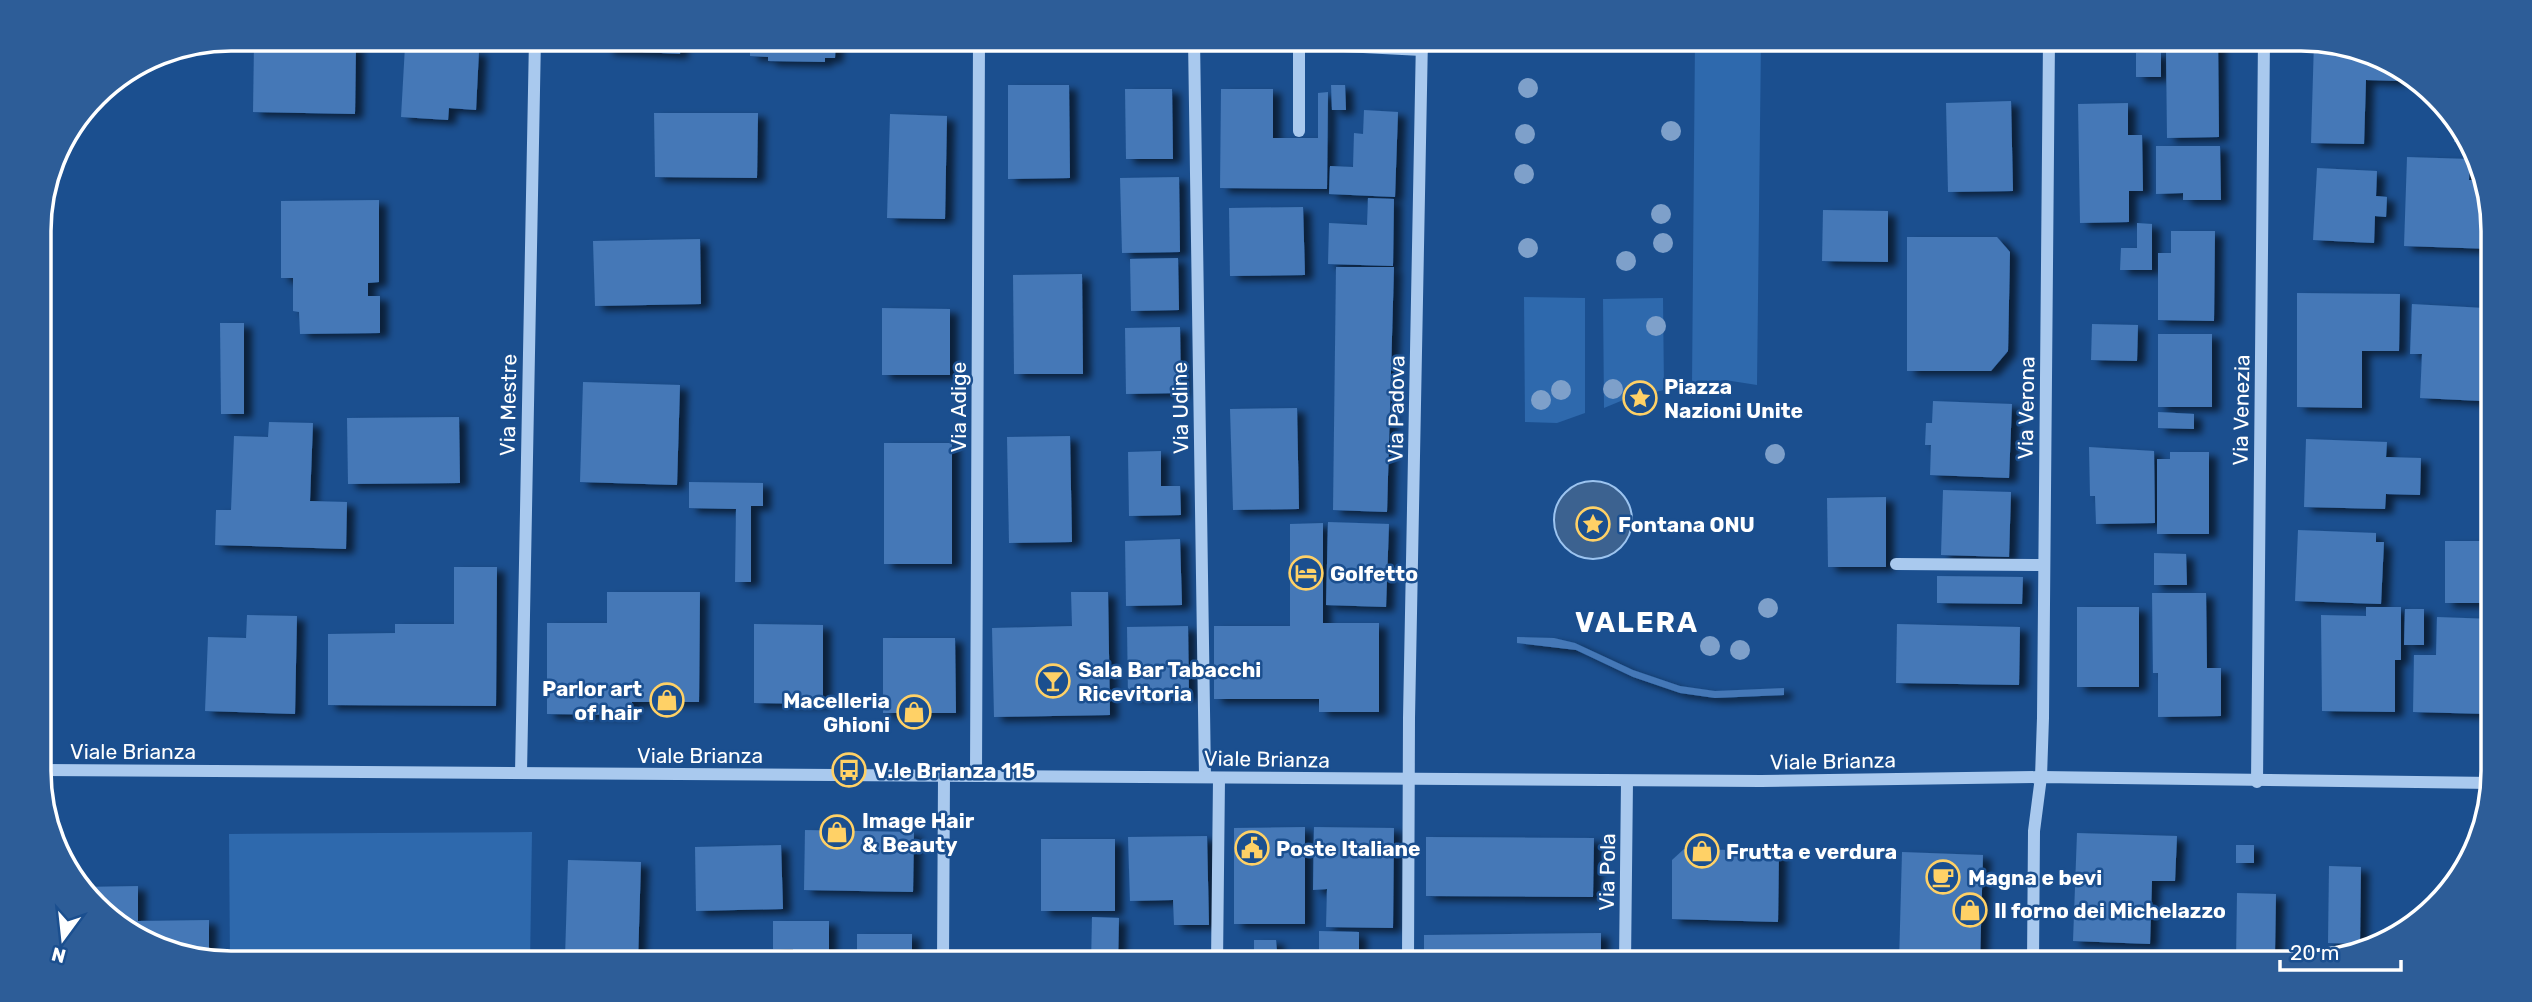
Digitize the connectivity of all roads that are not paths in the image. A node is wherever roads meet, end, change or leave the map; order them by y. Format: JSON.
{"nodes":[{"id":1,"x":535,"y":51,"type":"edge"},
{"id":2,"x":979,"y":51,"type":"edge"},
{"id":3,"x":1194,"y":51,"type":"edge"},
{"id":4,"x":1299,"y":51,"type":"edge"},
{"id":5,"x":1422,"y":51,"type":"edge"},
{"id":6,"x":2049,"y":51,"type":"edge"},
{"id":7,"x":2264,"y":51,"type":"edge"},
{"id":8,"x":1299,"y":131,"type":"dead end"},
{"id":9,"x":1896,"y":564,"type":"dead end"},
{"id":10,"x":2044,"y":565,"type":"junction"},
{"id":11,"x":51,"y":770,"type":"edge"},
{"id":12,"x":521,"y":773,"type":"junction"},
{"id":13,"x":944,"y":776,"type":"junction"},
{"id":14,"x":976,"y":776,"type":"junction"},
{"id":15,"x":1205,"y":777,"type":"junction"},
{"id":16,"x":2041,"y":777,"type":"junction"},
{"id":17,"x":1219,"y":778,"type":"junction"},
{"id":18,"x":1409,"y":780,"type":"junction"},
{"id":19,"x":1627,"y":781,"type":"junction"},
{"id":20,"x":2257,"y":782,"type":"junction"},
{"id":21,"x":2481,"y":783,"type":"edge"},
{"id":22,"x":943,"y":951,"type":"edge"},
{"id":23,"x":1217,"y":951,"type":"edge"},
{"id":24,"x":1408,"y":951,"type":"edge"},
{"id":25,"x":1625,"y":951,"type":"edge"},
{"id":26,"x":2033,"y":951,"type":"edge"}],
"edges":[{"from":1,"to":12,"type":"street","name":"Via Mestre"},
{"from":2,"to":14,"type":"street","name":"Via Adige"},
{"from":3,"to":15,"type":"street","name":"Via Udine"},
{"from":4,"to":8,"type":"street"},
{"from":5,"to":18,"type":"street","name":"Via Padova"},
{"from":6,"to":10,"type":"street","name":"Via Verona"},
{"from":7,"to":20,"type":"street","name":"Via Venezia"},
{"from":9,"to":10,"type":"street"},
{"from":10,"to":16,"type":"street","name":"Via Verona"},
{"from":11,"to":12,"type":"street","name":"Viale Brianza"},
{"from":12,"to":13,"type":"street","name":"Viale Brianza"},
{"from":13,"to":14,"type":"street","name":"Viale Brianza"},
{"from":13,"to":22,"type":"street"},
{"from":14,"to":15,"type":"street","name":"Viale Brianza"},
{"from":15,"to":17,"type":"street","name":"Viale Brianza"},
{"from":16,"to":19,"type":"street","name":"Viale Brianza"},
{"from":16,"to":20,"type":"street","name":"Viale Brianza"},
{"from":16,"to":26,"type":"street","name":"Via Verona"},
{"from":17,"to":18,"type":"street","name":"Viale Brianza"},
{"from":17,"to":23,"type":"street"},
{"from":18,"to":19,"type":"street","name":"Viale Brianza"},
{"from":18,"to":24,"type":"street","name":"Via Padova"},
{"from":19,"to":25,"type":"street","name":"Via Pola"},
{"from":20,"to":21,"type":"street","name":"Viale Brianza"}]}
